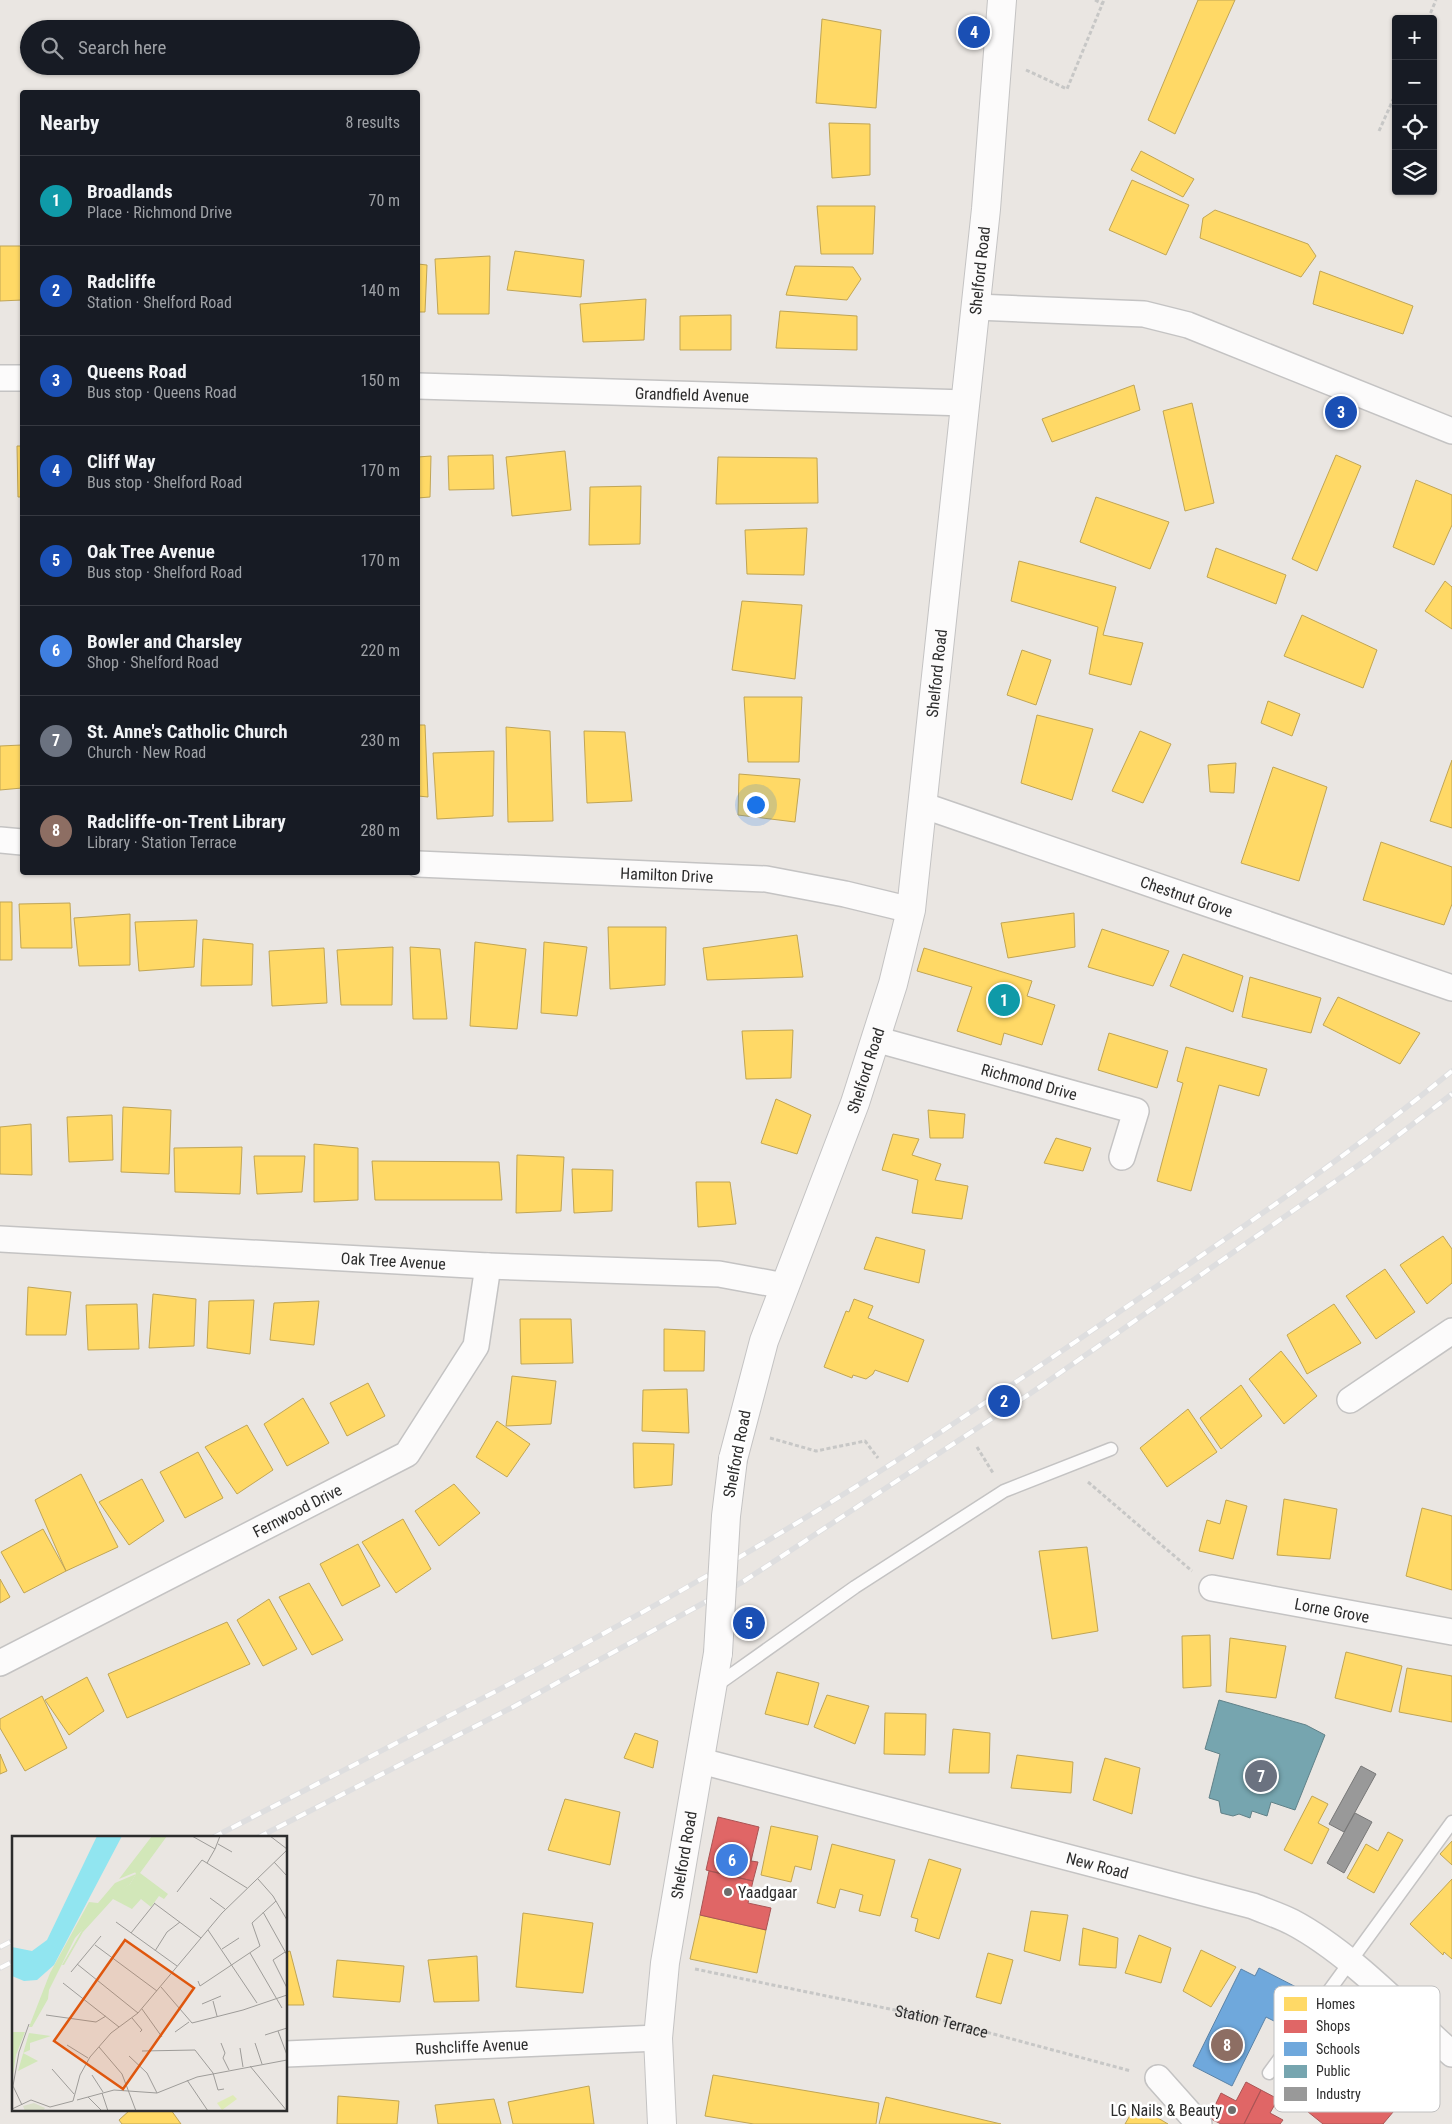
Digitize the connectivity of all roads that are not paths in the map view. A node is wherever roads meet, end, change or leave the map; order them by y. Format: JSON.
{"nodes":[{"id":1,"x":1002,"y":0,"type":"edge"},
{"id":2,"x":976,"y":307,"type":"junction"},
{"id":3,"x":0,"y":378,"type":"edge"},
{"id":4,"x":20,"y":378,"type":"edge"},
{"id":5,"x":420,"y":386,"type":"edge"},
{"id":6,"x":966,"y":403,"type":"junction"},
{"id":7,"x":1452,"y":431,"type":"edge"},
{"id":8,"x":922,"y":804,"type":"junction"},
{"id":9,"x":0,"y":840,"type":"edge"},
{"id":10,"x":20,"y":842,"type":"edge"},
{"id":11,"x":420,"y":864,"type":"edge"},
{"id":12,"x":911,"y":910,"type":"junction"},
{"id":13,"x":1452,"y":988,"type":"edge"},
{"id":14,"x":875,"y":1039,"type":"junction"},
{"id":15,"x":1122,"y":1157,"type":"dead end"},
{"id":16,"x":0,"y":1239,"type":"edge"},
{"id":17,"x":488,"y":1266,"type":"junction"},
{"id":18,"x":785,"y":1286,"type":"junction"},
{"id":19,"x":1452,"y":1331,"type":"edge"},
{"id":20,"x":1350,"y":1400,"type":"dead end"},
{"id":21,"x":1111,"y":1450,"type":"dead end"},
{"id":22,"x":1212,"y":1588,"type":"road end"},
{"id":23,"x":1452,"y":1632,"type":"edge"},
{"id":24,"x":0,"y":1663,"type":"edge"},
{"id":25,"x":713,"y":1688,"type":"junction"},
{"id":26,"x":701,"y":1762,"type":"junction"},
{"id":27,"x":1452,"y":1822,"type":"edge"},
{"id":28,"x":1349,"y":1962,"type":"junction"},
{"id":29,"x":1332,"y":1986,"type":"edge"},
{"id":30,"x":1376,"y":1986,"type":"edge"},
{"id":31,"x":658,"y":2038,"type":"junction"},
{"id":32,"x":1440,"y":2043,"type":"edge"},
{"id":33,"x":288,"y":2054,"type":"edge"},
{"id":34,"x":1452,"y":2054,"type":"edge"},
{"id":35,"x":1274,"y":2066,"type":"edge"},
{"id":36,"x":1269,"y":2073,"type":"dead end"},
{"id":37,"x":1158,"y":2078,"type":"road end"},
{"id":38,"x":662,"y":2124,"type":"edge"},
{"id":39,"x":1199,"y":2124,"type":"edge"}],
"edges":[{"from":1,"to":2,"type":"street","name":"Shelford Road"},
{"from":2,"to":6,"type":"street","name":"Shelford Road"},
{"from":2,"to":7,"type":"street"},
{"from":3,"to":4,"type":"street"},
{"from":5,"to":6,"type":"street","name":"Grandfield Avenue"},
{"from":6,"to":8,"type":"street","name":"Shelford Road"},
{"from":8,"to":12,"type":"street","name":"Shelford Road"},
{"from":8,"to":13,"type":"street","name":"Chestnut Grove"},
{"from":9,"to":10,"type":"street"},
{"from":11,"to":12,"type":"street","name":"Hamilton Drive"},
{"from":12,"to":14,"type":"street","name":"Shelford Road"},
{"from":14,"to":15,"type":"street","name":"Richmond Drive"},
{"from":14,"to":18,"type":"street","name":"Shelford Road"},
{"from":16,"to":17,"type":"street","name":"Oak Tree Avenue"},
{"from":17,"to":18,"type":"street","name":"Oak Tree Avenue"},
{"from":17,"to":24,"type":"street","name":"Fernwood Drive"},
{"from":18,"to":25,"type":"street","name":"Shelford Road","bridge":true},
{"from":19,"to":20,"type":"street"},
{"from":21,"to":25,"type":"lane"},
{"from":22,"to":23,"type":"street","name":"Lorne Grove"},
{"from":25,"to":26,"type":"street","name":"Shelford Road"},
{"from":26,"to":28,"type":"street","name":"New Road"},
{"from":26,"to":31,"type":"street","name":"Shelford Road"},
{"from":27,"to":28,"type":"lane"},
{"from":28,"to":29,"type":"lane"},
{"from":28,"to":30,"type":"street","name":"New Road"},
{"from":31,"to":33,"type":"street","name":"Rushcliffe Avenue"},
{"from":31,"to":38,"type":"street","name":"Shelford Road"},
{"from":32,"to":34,"type":"street","name":"New Road"},
{"from":35,"to":36,"type":"lane"},
{"from":37,"to":39,"type":"street"}]}
